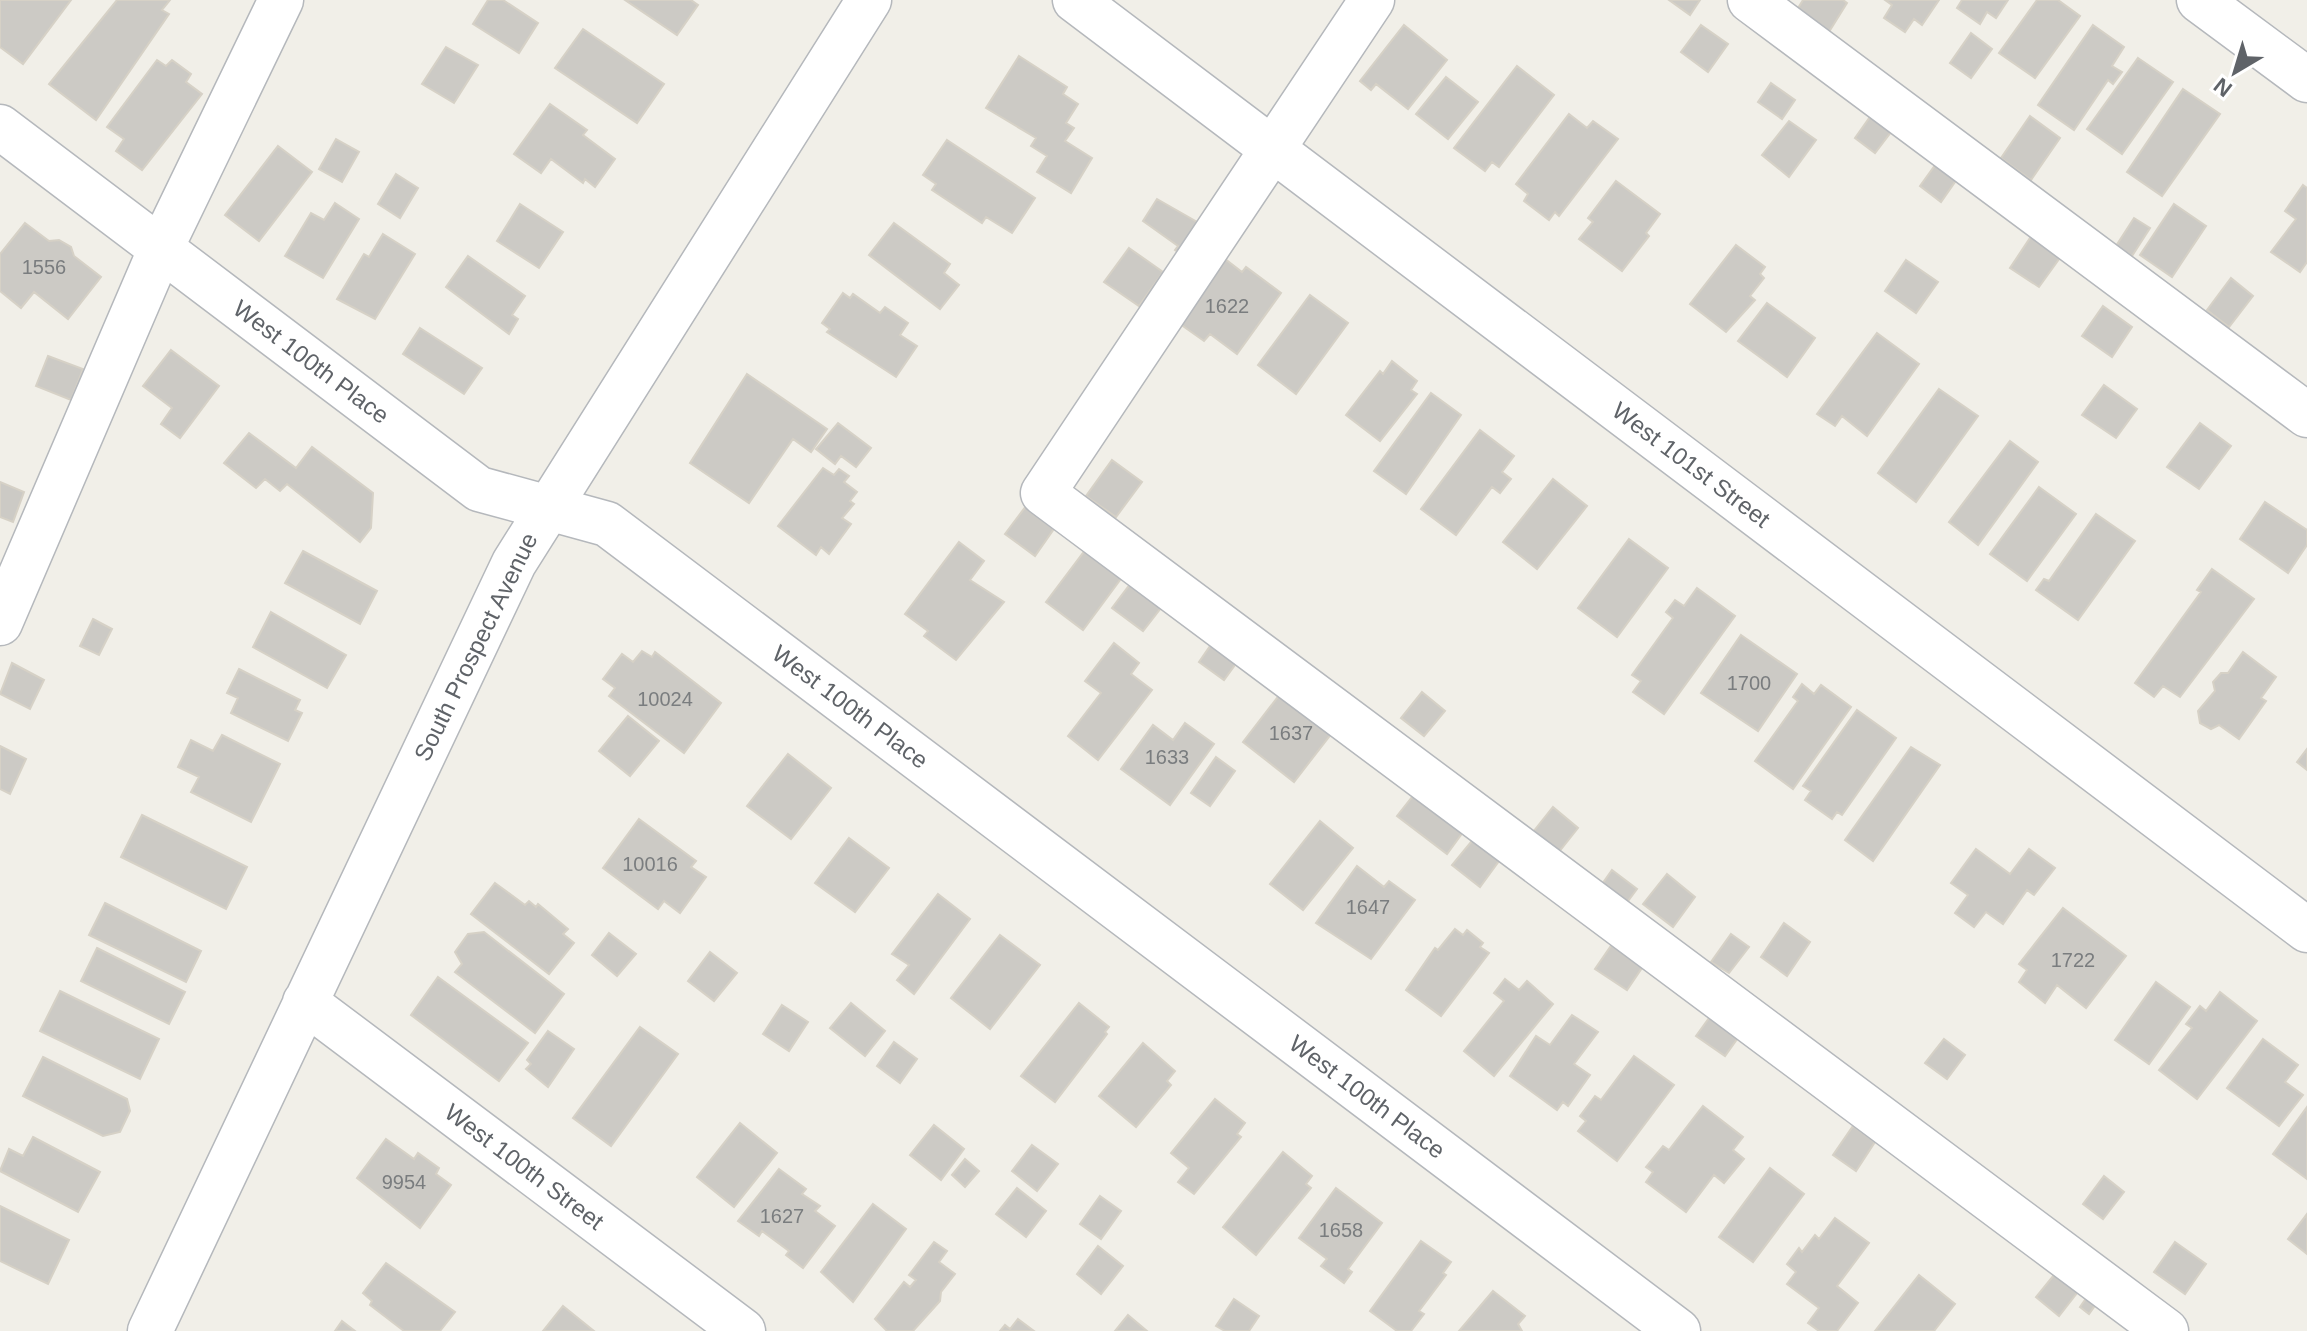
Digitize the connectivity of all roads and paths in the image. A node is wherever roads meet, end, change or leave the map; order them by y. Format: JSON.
{"nodes":[{"id":1,"x":281,"y":0,"type":"edge"},
{"id":2,"x":869,"y":0,"type":"edge"},
{"id":3,"x":1075,"y":0,"type":"edge"},
{"id":4,"x":1372,"y":0,"type":"edge"},
{"id":5,"x":1750,"y":0,"type":"edge"},
{"id":6,"x":2199,"y":0,"type":"edge"},
{"id":7,"x":2307,"y":80,"type":"edge"},
{"id":8,"x":0,"y":127,"type":"edge"},
{"id":9,"x":1271,"y":148,"type":"junction"},
{"id":10,"x":161,"y":248,"type":"junction"},
{"id":11,"x":2307,"y":415,"type":"edge"},
{"id":12,"x":548,"y":507,"type":"junction"},
{"id":13,"x":0,"y":623,"type":"edge"},
{"id":14,"x":2307,"y":930,"type":"edge"},
{"id":15,"x":305,"y":1002,"type":"junction"},
{"id":16,"x":150,"y":1331,"type":"edge"},
{"id":17,"x":743,"y":1331,"type":"edge"},
{"id":18,"x":1678,"y":1331,"type":"edge"},
{"id":19,"x":2166,"y":1331,"type":"edge"}],
"edges":[{"from":1,"to":10,"type":"street"},
{"from":2,"to":12,"type":"street","name":"South Prospect Avenue"},
{"from":3,"to":9,"type":"street","name":"West 101st Street"},
{"from":4,"to":9,"type":"street"},
{"from":5,"to":11,"type":"street"},
{"from":6,"to":7,"type":"street"},
{"from":8,"to":10,"type":"street","name":"West 100th Place"},
{"from":9,"to":14,"type":"street","name":"West 101st Street"},
{"from":9,"to":19,"type":"street"},
{"from":10,"to":12,"type":"street","name":"West 100th Place"},
{"from":10,"to":13,"type":"street"},
{"from":12,"to":15,"type":"street","name":"South Prospect Avenue"},
{"from":12,"to":18,"type":"street","name":"West 100th Place"},
{"from":15,"to":16,"type":"street","name":"South Prospect Avenue"},
{"from":15,"to":17,"type":"street","name":"West 100th Street"}]}
